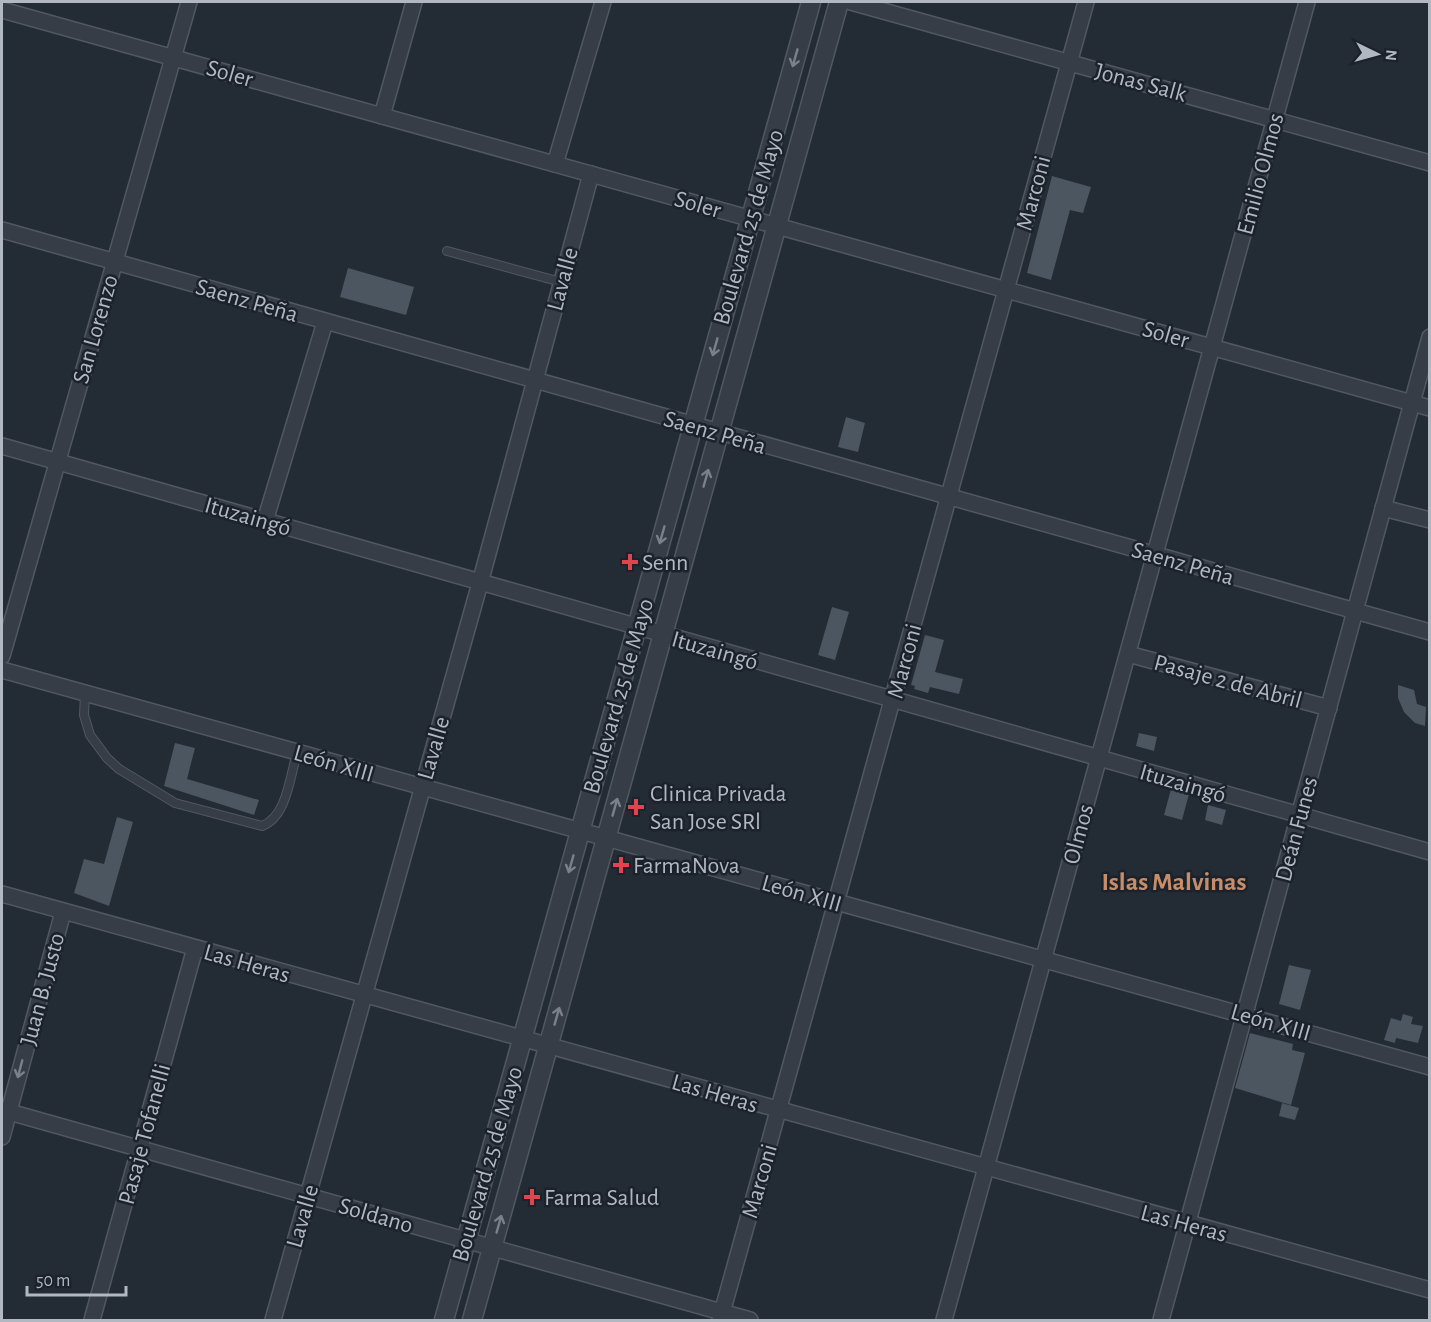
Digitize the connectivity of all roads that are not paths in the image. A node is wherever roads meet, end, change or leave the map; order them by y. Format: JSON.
{"nodes":[{"id":1,"x":189,"y":2,"type":"edge"},
{"id":2,"x":414,"y":2,"type":"edge"},
{"id":3,"x":603,"y":2,"type":"edge"},
{"id":4,"x":811,"y":2,"type":"edge"},
{"id":5,"x":839,"y":2,"type":"edge"},
{"id":6,"x":851,"y":2,"type":"edge"},
{"id":7,"x":1086,"y":2,"type":"edge"},
{"id":8,"x":1307,"y":2,"type":"edge"},
{"id":9,"x":2,"y":10,"type":"edge"},
{"id":10,"x":173,"y":58,"type":"junction"},
{"id":11,"x":1069,"y":62,"type":"junction"},
{"id":12,"x":382,"y":116,"type":"junction"},
{"id":13,"x":1275,"y":119,"type":"junction"},
{"id":14,"x":1430,"y":163,"type":"edge"},
{"id":15,"x":555,"y":164,"type":"junction"},
{"id":16,"x":591,"y":174,"type":"junction"},
{"id":17,"x":750,"y":218,"type":"junction"},
{"id":18,"x":776,"y":226,"type":"junction"},
{"id":19,"x":2,"y":230,"type":"edge"},
{"id":20,"x":447,"y":251,"type":"dead end"},
{"id":21,"x":114,"y":262,"type":"junction"},
{"id":22,"x":561,"y":282,"type":"junction"},
{"id":23,"x":1006,"y":290,"type":"junction"},
{"id":24,"x":325,"y":322,"type":"junction"},
{"id":25,"x":1430,"y":337,"type":"edge"},
{"id":26,"x":1212,"y":347,"type":"junction"},
{"id":27,"x":534,"y":382,"type":"junction"},
{"id":28,"x":1412,"y":403,"type":"junction"},
{"id":29,"x":1430,"y":408,"type":"edge"},
{"id":30,"x":693,"y":426,"type":"junction"},
{"id":31,"x":718,"y":433,"type":"junction"},
{"id":32,"x":2,"y":446,"type":"edge"},
{"id":33,"x":57,"y":462,"type":"junction"},
{"id":34,"x":949,"y":498,"type":"junction"},
{"id":35,"x":1383,"y":508,"type":"junction"},
{"id":36,"x":1430,"y":520,"type":"edge"},
{"id":37,"x":266,"y":521,"type":"junction"},
{"id":38,"x":1155,"y":555,"type":"junction"},
{"id":39,"x":480,"y":583,"type":"junction"},
{"id":40,"x":1355,"y":611,"type":"junction"},
{"id":41,"x":637,"y":627,"type":"junction"},
{"id":42,"x":1430,"y":632,"type":"edge"},
{"id":43,"x":663,"y":635,"type":"junction"},
{"id":44,"x":1128,"y":654,"type":"junction"},
{"id":45,"x":2,"y":656,"type":"edge"},
{"id":46,"x":2,"y":670,"type":"edge"},
{"id":47,"x":85,"y":694,"type":"junction"},
{"id":48,"x":893,"y":701,"type":"junction"},
{"id":49,"x":1329,"y":708,"type":"junction"},
{"id":50,"x":297,"y":753,"type":"junction"},
{"id":51,"x":1099,"y":760,"type":"junction"},
{"id":52,"x":422,"y":787,"type":"junction"},
{"id":53,"x":1299,"y":816,"type":"junction"},
{"id":54,"x":580,"y":831,"type":"junction"},
{"id":55,"x":606,"y":838,"type":"junction"},
{"id":56,"x":1430,"y":852,"type":"edge"},
{"id":57,"x":2,"y":894,"type":"edge"},
{"id":58,"x":838,"y":903,"type":"junction"},
{"id":59,"x":63,"y":912,"type":"junction"},
{"id":60,"x":195,"y":948,"type":"junction"},
{"id":61,"x":1044,"y":960,"type":"junction"},
{"id":62,"x":364,"y":995,"type":"junction"},
{"id":63,"x":1245,"y":1015,"type":"junction"},
{"id":64,"x":522,"y":1039,"type":"junction"},
{"id":65,"x":548,"y":1046,"type":"junction"},
{"id":66,"x":1430,"y":1067,"type":"edge"},
{"id":67,"x":779,"y":1110,"type":"junction"},
{"id":68,"x":5,"y":1111,"type":"edge"},
{"id":69,"x":2,"y":1137,"type":"edge"},
{"id":70,"x":140,"y":1149,"type":"junction"},
{"id":71,"x":986,"y":1168,"type":"junction"},
{"id":72,"x":308,"y":1196,"type":"junction"},
{"id":73,"x":1188,"y":1224,"type":"junction"},
{"id":74,"x":466,"y":1241,"type":"junction"},
{"id":75,"x":492,"y":1248,"type":"junction"},
{"id":76,"x":1430,"y":1290,"type":"edge"},
{"id":77,"x":721,"y":1316,"type":"edge"},
{"id":78,"x":92,"y":1320,"type":"edge"},
{"id":79,"x":273,"y":1320,"type":"edge"},
{"id":80,"x":444,"y":1320,"type":"edge"},
{"id":81,"x":472,"y":1320,"type":"edge"},
{"id":82,"x":750,"y":1320,"type":"edge"},
{"id":83,"x":944,"y":1320,"type":"edge"},
{"id":84,"x":1161,"y":1320,"type":"edge"}],
"edges":[{"from":1,"to":10,"type":"street","name":"San Lorenzo"},
{"from":2,"to":12,"type":"street"},
{"from":3,"to":15,"type":"street"},
{"from":4,"to":17,"type":"street","name":"Boulevard 25 de Mayo","one_way":true},
{"from":5,"to":18,"type":"street","name":"Boulevard 25 de Mayo"},
{"from":6,"to":11,"type":"street","name":"Jonas Salk"},
{"from":7,"to":11,"type":"street","name":"Marconi"},
{"from":8,"to":13,"type":"street","name":"Emilio Olmos"},
{"from":9,"to":10,"type":"street","name":"Soler"},
{"from":10,"to":12,"type":"street","name":"Soler"},
{"from":10,"to":21,"type":"street","name":"San Lorenzo"},
{"from":11,"to":13,"type":"street","name":"Jonas Salk"},
{"from":11,"to":23,"type":"street","name":"Marconi"},
{"from":12,"to":15,"type":"street","name":"Soler"},
{"from":13,"to":14,"type":"street","name":"Jonas Salk"},
{"from":13,"to":26,"type":"street","name":"Emilio Olmos"},
{"from":15,"to":16,"type":"street","name":"Soler"},
{"from":16,"to":17,"type":"street","name":"Soler"},
{"from":16,"to":22,"type":"street","name":"Lavalle"},
{"from":17,"to":18,"type":"street","name":"Soler"},
{"from":17,"to":30,"type":"street","name":"Boulevard 25 de Mayo","one_way":true},
{"from":18,"to":23,"type":"street","name":"Soler"},
{"from":18,"to":31,"type":"street","name":"Boulevard 25 de Mayo"},
{"from":19,"to":21,"type":"street","name":"Saenz Peña"},
{"from":20,"to":22,"type":"lane"},
{"from":21,"to":24,"type":"street","name":"Saenz Peña"},
{"from":21,"to":33,"type":"street","name":"San Lorenzo"},
{"from":22,"to":27,"type":"street","name":"Lavalle"},
{"from":23,"to":26,"type":"street","name":"Soler"},
{"from":23,"to":34,"type":"street","name":"Marconi"},
{"from":24,"to":27,"type":"street","name":"Saenz Peña"},
{"from":24,"to":37,"type":"street"},
{"from":25,"to":28,"type":"street","name":"Deán Funes"},
{"from":26,"to":28,"type":"street","name":"Soler"},
{"from":26,"to":38,"type":"street","name":"Olmos"},
{"from":27,"to":30,"type":"street","name":"Saenz Peña"},
{"from":27,"to":39,"type":"street","name":"Lavalle"},
{"from":28,"to":29,"type":"street","name":"Soler"},
{"from":28,"to":35,"type":"street","name":"Deán Funes"},
{"from":30,"to":31,"type":"street","name":"Saenz Peña"},
{"from":30,"to":41,"type":"street","name":"Boulevard 25 de Mayo","one_way":true},
{"from":31,"to":34,"type":"street","name":"Saenz Peña"},
{"from":43,"to":31,"type":"street","name":"Boulevard 25 de Mayo","one_way":true},
{"from":32,"to":33,"type":"street","name":"Ituzaingó"},
{"from":33,"to":37,"type":"street","name":"Ituzaingó"},
{"from":33,"to":45,"type":"street","name":"San Lorenzo"},
{"from":34,"to":38,"type":"street","name":"Saenz Peña"},
{"from":34,"to":48,"type":"street","name":"Marconi"},
{"from":35,"to":36,"type":"street"},
{"from":35,"to":40,"type":"street","name":"Deán Funes"},
{"from":37,"to":39,"type":"street","name":"Ituzaingó"},
{"from":38,"to":40,"type":"street","name":"Saenz Peña"},
{"from":38,"to":44,"type":"street","name":"Olmos"},
{"from":39,"to":41,"type":"street","name":"Ituzaingó"},
{"from":39,"to":52,"type":"street","name":"Lavalle"},
{"from":40,"to":42,"type":"street","name":"Saenz Peña"},
{"from":40,"to":49,"type":"street","name":"Deán Funes"},
{"from":41,"to":43,"type":"street","name":"Ituzaingó"},
{"from":41,"to":54,"type":"street","name":"Boulevard 25 de Mayo"},
{"from":43,"to":48,"type":"street","name":"Ituzaingó"},
{"from":55,"to":43,"type":"street","name":"Boulevard 25 de Mayo","one_way":true},
{"from":44,"to":49,"type":"street","name":"Pasaje 2 de Abril"},
{"from":44,"to":51,"type":"street","name":"Olmos"},
{"from":46,"to":47,"type":"street","name":"León XIII"},
{"from":47,"to":50,"type":"street","name":"León XIII"},
{"from":47,"to":50,"type":"lane"},
{"from":48,"to":51,"type":"street","name":"Ituzaingó"},
{"from":48,"to":58,"type":"street","name":"Marconi"},
{"from":49,"to":53,"type":"street","name":"Deán Funes"},
{"from":50,"to":52,"type":"street","name":"León XIII"},
{"from":51,"to":53,"type":"street","name":"Ituzaingó"},
{"from":51,"to":61,"type":"street","name":"Olmos"},
{"from":52,"to":54,"type":"street","name":"León XIII"},
{"from":52,"to":62,"type":"street","name":"Lavalle"},
{"from":53,"to":56,"type":"street","name":"Ituzaingó"},
{"from":53,"to":63,"type":"street","name":"Deán Funes"},
{"from":54,"to":55,"type":"street","name":"León XIII"},
{"from":54,"to":64,"type":"street","name":"Boulevard 25 de Mayo","one_way":true},
{"from":55,"to":58,"type":"street","name":"León XIII"},
{"from":65,"to":55,"type":"street","name":"Boulevard 25 de Mayo","one_way":true},
{"from":57,"to":59,"type":"street","name":"Las Heras"},
{"from":58,"to":61,"type":"street","name":"León XIII"},
{"from":58,"to":67,"type":"street","name":"Marconi"},
{"from":59,"to":60,"type":"street","name":"Las Heras"},
{"from":59,"to":68,"type":"street","name":"Juan B. Justo","one_way":true},
{"from":60,"to":62,"type":"street","name":"Las Heras"},
{"from":60,"to":70,"type":"street","name":"Pasaje Tofanelli"},
{"from":61,"to":63,"type":"street","name":"León XIII"},
{"from":61,"to":71,"type":"street","name":"Olmos"},
{"from":62,"to":64,"type":"street","name":"Las Heras"},
{"from":62,"to":72,"type":"street","name":"Lavalle"},
{"from":63,"to":66,"type":"street","name":"León XIII"},
{"from":63,"to":73,"type":"street","name":"Deán Funes"},
{"from":64,"to":65,"type":"street","name":"Las Heras"},
{"from":64,"to":74,"type":"street","name":"Boulevard 25 de Mayo"},
{"from":65,"to":67,"type":"street","name":"Las Heras"},
{"from":75,"to":65,"type":"street","name":"Boulevard 25 de Mayo","one_way":true},
{"from":67,"to":71,"type":"street","name":"Las Heras"},
{"from":67,"to":77,"type":"street","name":"Marconi"},
{"from":68,"to":69,"type":"street","name":"Juan B. Justo"},
{"from":68,"to":70,"type":"street","name":"Soldano"},
{"from":70,"to":72,"type":"street","name":"Soldano"},
{"from":70,"to":78,"type":"street","name":"Pasaje Tofanelli"},
{"from":71,"to":73,"type":"street","name":"Las Heras"},
{"from":71,"to":83,"type":"street","name":"Olmos"},
{"from":72,"to":74,"type":"street","name":"Soldano"},
{"from":72,"to":79,"type":"street","name":"Lavalle"},
{"from":73,"to":76,"type":"street","name":"Las Heras"},
{"from":73,"to":84,"type":"street","name":"Deán Funes"},
{"from":74,"to":75,"type":"street","name":"Soldano"},
{"from":74,"to":80,"type":"street","name":"Boulevard 25 de Mayo"},
{"from":75,"to":77,"type":"street","name":"Soldano"},
{"from":75,"to":81,"type":"street","name":"Boulevard 25 de Mayo"},
{"from":77,"to":82,"type":"street","name":"Soldano"}]}
